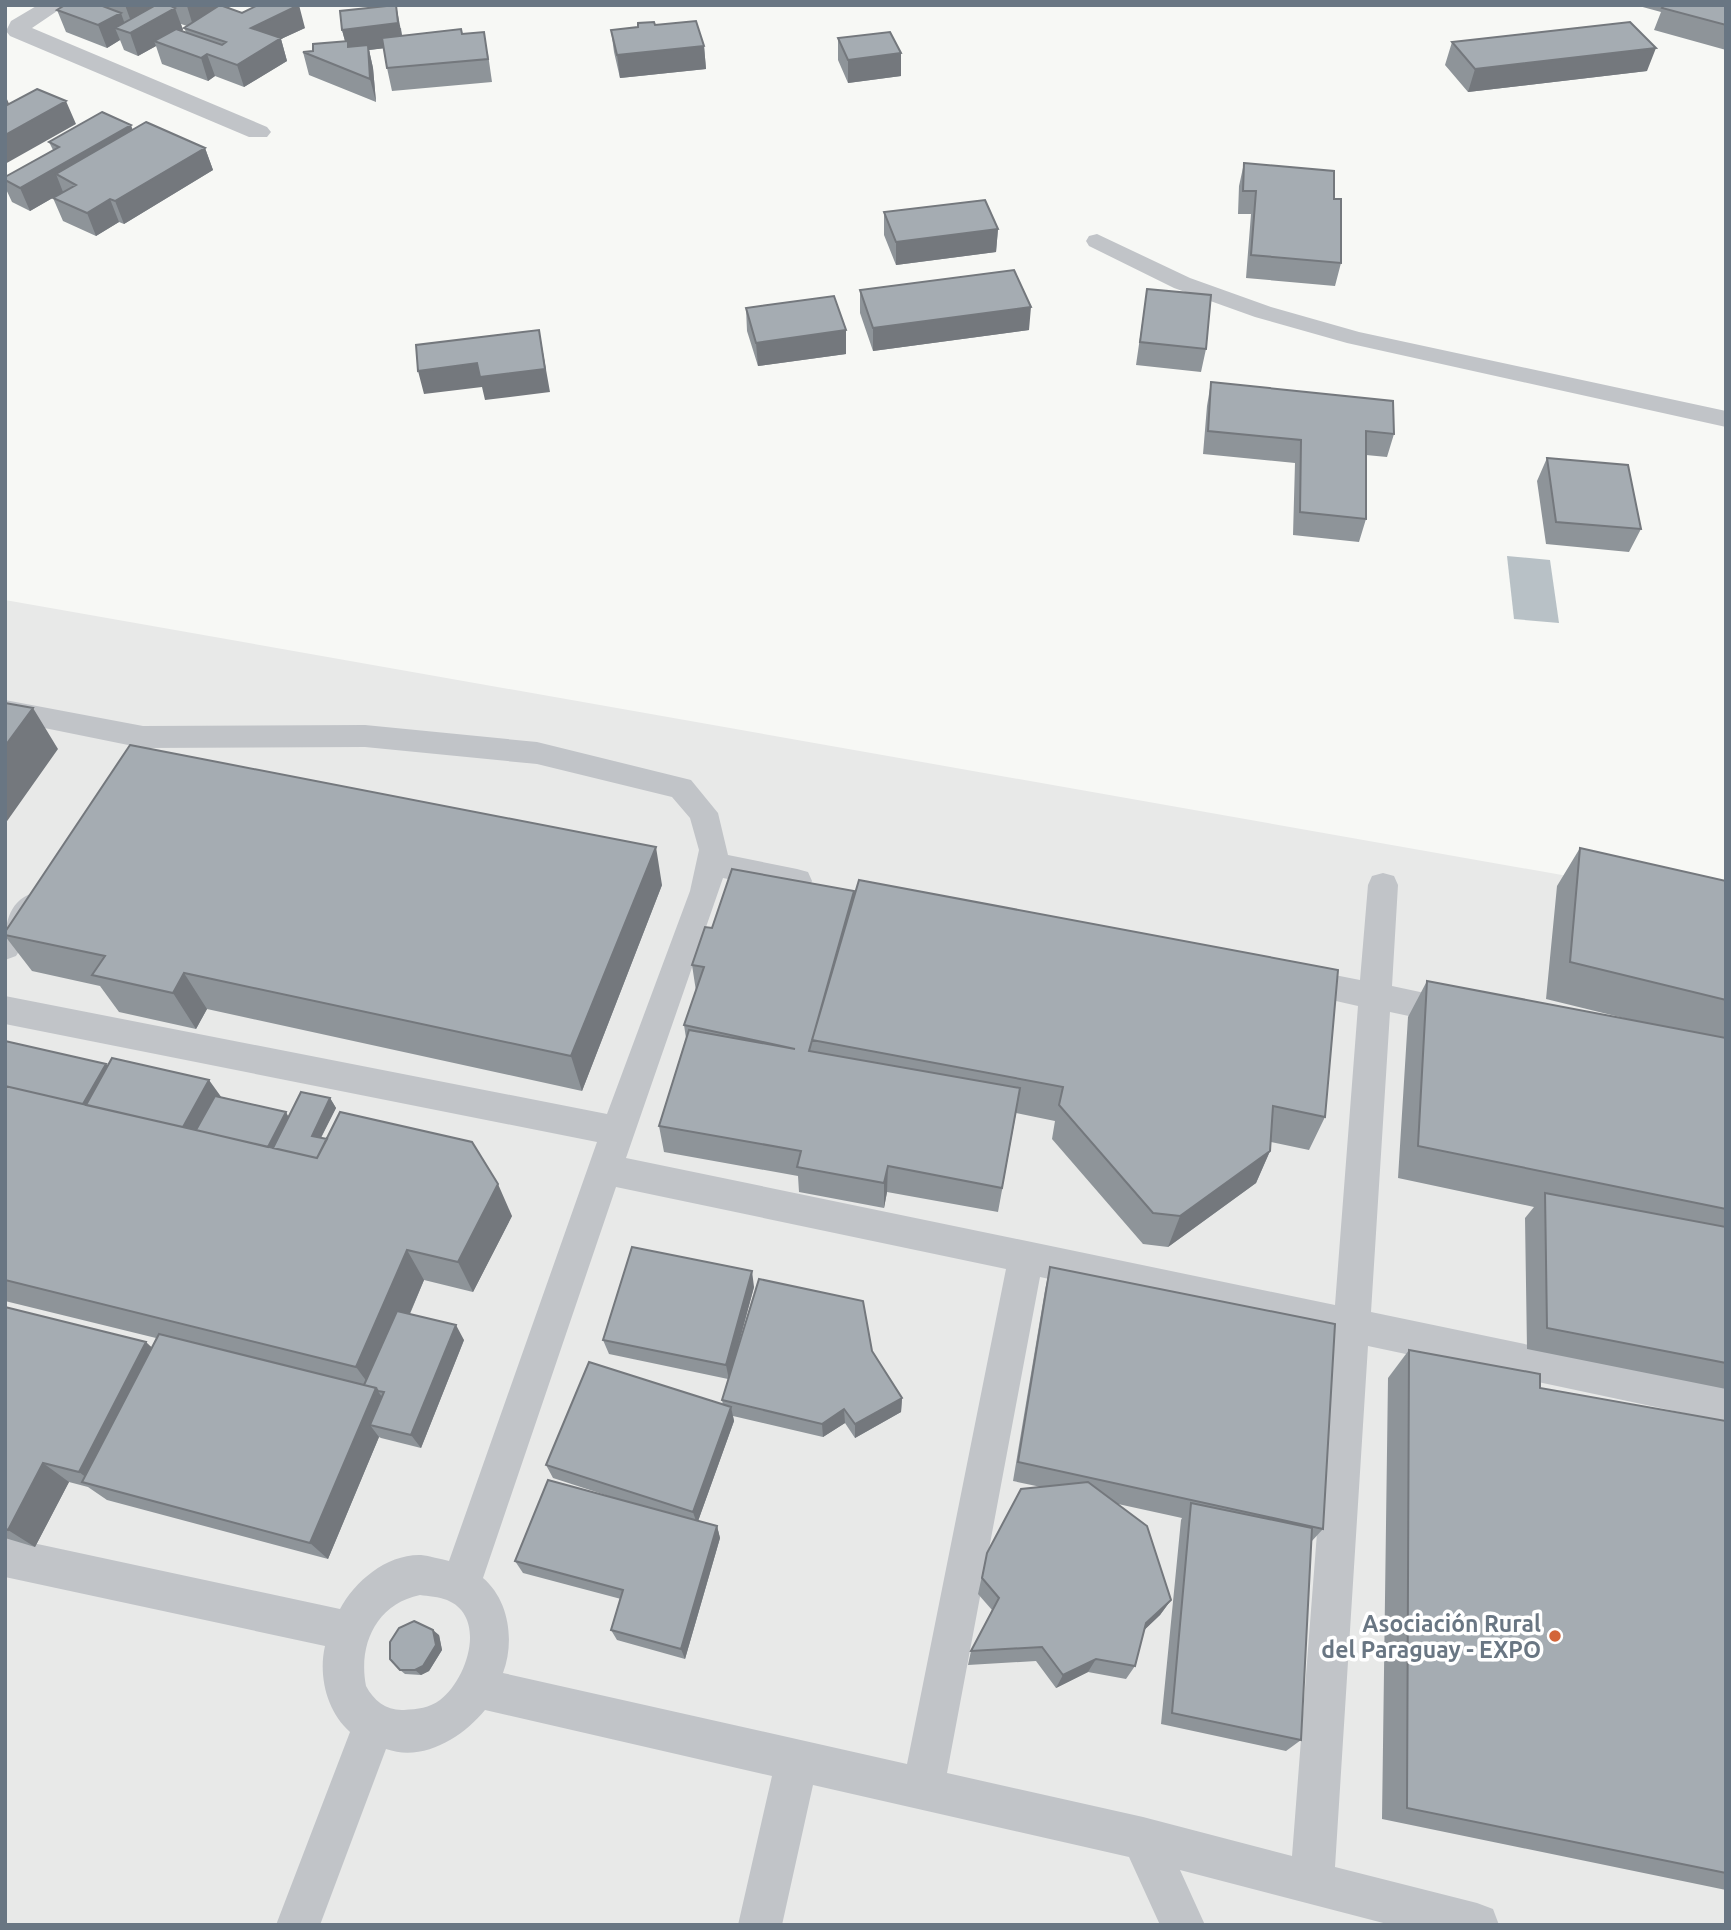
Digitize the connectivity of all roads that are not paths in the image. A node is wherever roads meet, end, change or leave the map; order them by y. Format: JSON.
{"nodes":[{"id":1,"x":55,"y":5,"type":"edge"},
{"id":2,"x":258,"y":132,"type":"dead end"},
{"id":3,"x":1097,"y":241,"type":"dead end"},
{"id":4,"x":1726,"y":419,"type":"edge"},
{"id":5,"x":5,"y":710,"type":"edge"},
{"id":6,"x":711,"y":864,"type":"junction"},
{"id":7,"x":51,"y":877,"type":"edge"},
{"id":8,"x":1383,"y":885,"type":"dead end"},
{"id":9,"x":819,"y":886,"type":"edge"},
{"id":10,"x":5,"y":947,"type":"edge"},
{"id":11,"x":1266,"y":974,"type":"edge"},
{"id":12,"x":1374,"y":996,"type":"junction"},
{"id":13,"x":5,"y":1010,"type":"edge"},
{"id":14,"x":1482,"y":1017,"type":"edge"},
{"id":15,"x":618,"y":1131,"type":"junction"},
{"id":16,"x":605,"y":1169,"type":"junction"},
{"id":17,"x":1026,"y":1257,"type":"junction"},
{"id":18,"x":1350,"y":1323,"type":"junction"},
{"id":19,"x":1726,"y":1404,"type":"edge"},
{"id":20,"x":5,"y":1557,"type":"edge"},
{"id":21,"x":461,"y":1583,"type":"junction"},
{"id":22,"x":348,"y":1631,"type":"junction"},
{"id":23,"x":478,"y":1688,"type":"junction"},
{"id":24,"x":374,"y":1724,"type":"junction"},
{"id":25,"x":797,"y":1760,"type":"junction"},
{"id":26,"x":923,"y":1789,"type":"junction"},
{"id":27,"x":1143,"y":1839,"type":"junction"},
{"id":28,"x":1312,"y":1883,"type":"junction"},
{"id":29,"x":298,"y":1925,"type":"edge"},
{"id":30,"x":760,"y":1925,"type":"edge"},
{"id":31,"x":1183,"y":1925,"type":"edge"},
{"id":32,"x":1476,"y":1925,"type":"edge"}],
"edges":[{"from":1,"to":2,"type":"street"},
{"from":3,"to":4,"type":"lane"},
{"from":5,"to":6,"type":"lane"},
{"from":6,"to":9,"type":"lane"},
{"from":6,"to":15,"type":"lane"},
{"from":7,"to":10,"type":"lane"},
{"from":8,"to":12,"type":"lane"},
{"from":11,"to":12,"type":"lane"},
{"from":12,"to":14,"type":"lane"},
{"from":12,"to":18,"type":"lane"},
{"from":13,"to":15,"type":"lane"},
{"from":15,"to":16,"type":"lane"},
{"from":16,"to":17,"type":"lane"},
{"from":16,"to":21,"type":"lane"},
{"from":17,"to":18,"type":"lane"},
{"from":17,"to":26,"type":"lane"},
{"from":18,"to":19,"type":"lane"},
{"from":18,"to":28,"type":"lane"},
{"from":20,"to":22,"type":"lane"},
{"from":21,"to":22,"type":"lane"},
{"from":21,"to":23,"type":"lane"},
{"from":22,"to":24,"type":"lane"},
{"from":23,"to":24,"type":"lane"},
{"from":23,"to":25,"type":"lane"},
{"from":24,"to":29,"type":"lane"},
{"from":25,"to":26,"type":"lane"},
{"from":25,"to":30,"type":"lane"},
{"from":26,"to":27,"type":"lane"},
{"from":27,"to":28,"type":"lane"},
{"from":27,"to":31,"type":"lane"},
{"from":28,"to":32,"type":"lane"}]}
